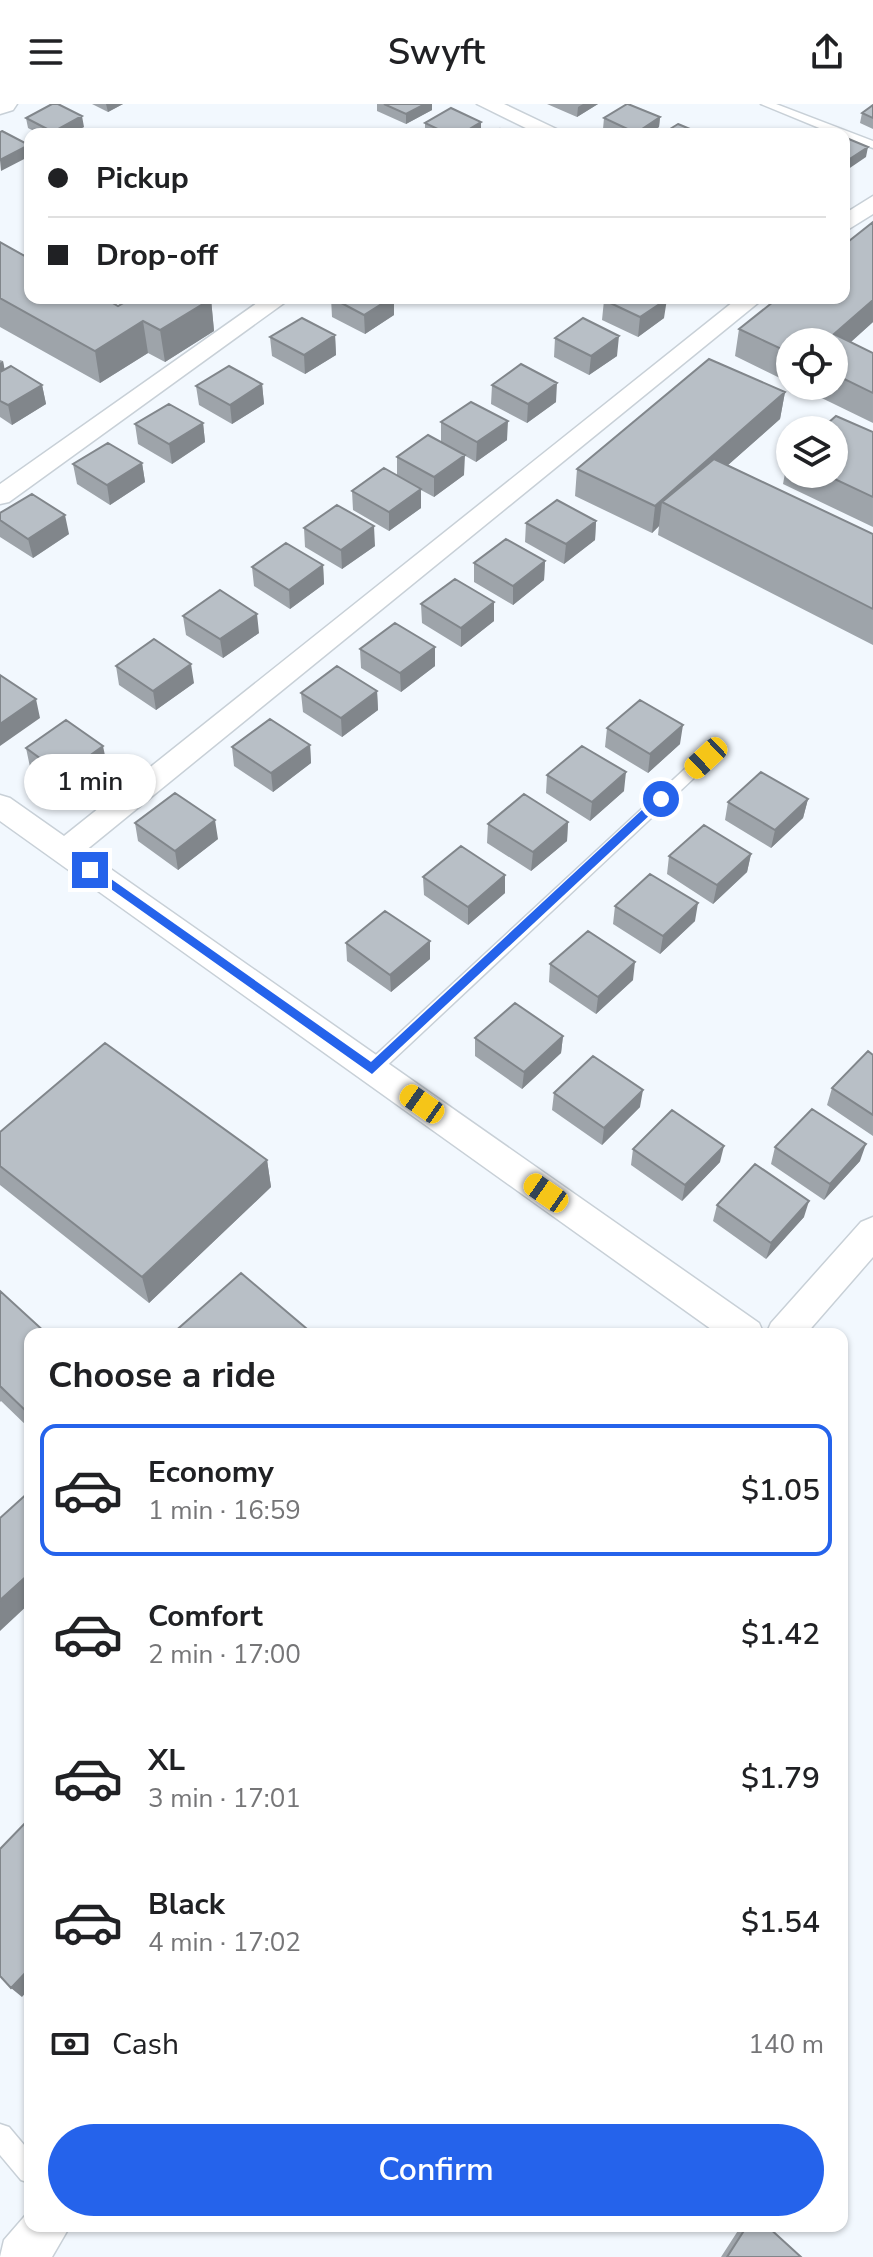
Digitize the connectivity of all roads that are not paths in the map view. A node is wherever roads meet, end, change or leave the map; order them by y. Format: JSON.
{"nodes":[{"id":1,"x":487,"y":104,"type":"edge"},
{"id":2,"x":766,"y":104,"type":"edge"},
{"id":3,"x":542,"y":128,"type":"edge"},
{"id":4,"x":829,"y":128,"type":"edge"},
{"id":5,"x":850,"y":136,"type":"edge"},
{"id":6,"x":873,"y":145,"type":"edge"},
{"id":7,"x":873,"y":203,"type":"edge"},
{"id":8,"x":850,"y":220,"type":"edge"},
{"id":9,"x":271,"y":304,"type":"edge"},
{"id":10,"x":745,"y":304,"type":"edge"},
{"id":11,"x":0,"y":496,"type":"edge"},
{"id":12,"x":706,"y":758,"type":"dead end"},
{"id":13,"x":0,"y":806,"type":"edge"},
{"id":14,"x":64,"y":852,"type":"junction"},
{"id":15,"x":372,"y":1069,"type":"junction"},
{"id":16,"x":873,"y":1232,"type":"edge"},
{"id":17,"x":738,"y":1328,"type":"edge"},
{"id":18,"x":789,"y":1328,"type":"edge"},
{"id":19,"x":0,"y":2136,"type":"edge"},
{"id":20,"x":24,"y":2164,"type":"edge"},
{"id":21,"x":42,"y":2232,"type":"edge"},
{"id":22,"x":21,"y":2257,"type":"edge"}],
"edges":[{"from":1,"to":3,"type":"street"},
{"from":2,"to":4,"type":"lane"},
{"from":5,"to":6,"type":"lane"},
{"from":7,"to":8,"type":"street"},
{"from":9,"to":11,"type":"street"},
{"from":10,"to":14,"type":"street"},
{"from":12,"to":15,"type":"lane"},
{"from":13,"to":14,"type":"street"},
{"from":14,"to":15,"type":"street"},
{"from":15,"to":17,"type":"street"},
{"from":16,"to":18,"type":"street"},
{"from":19,"to":20,"type":"lane"},
{"from":21,"to":22,"type":"street"}]}
